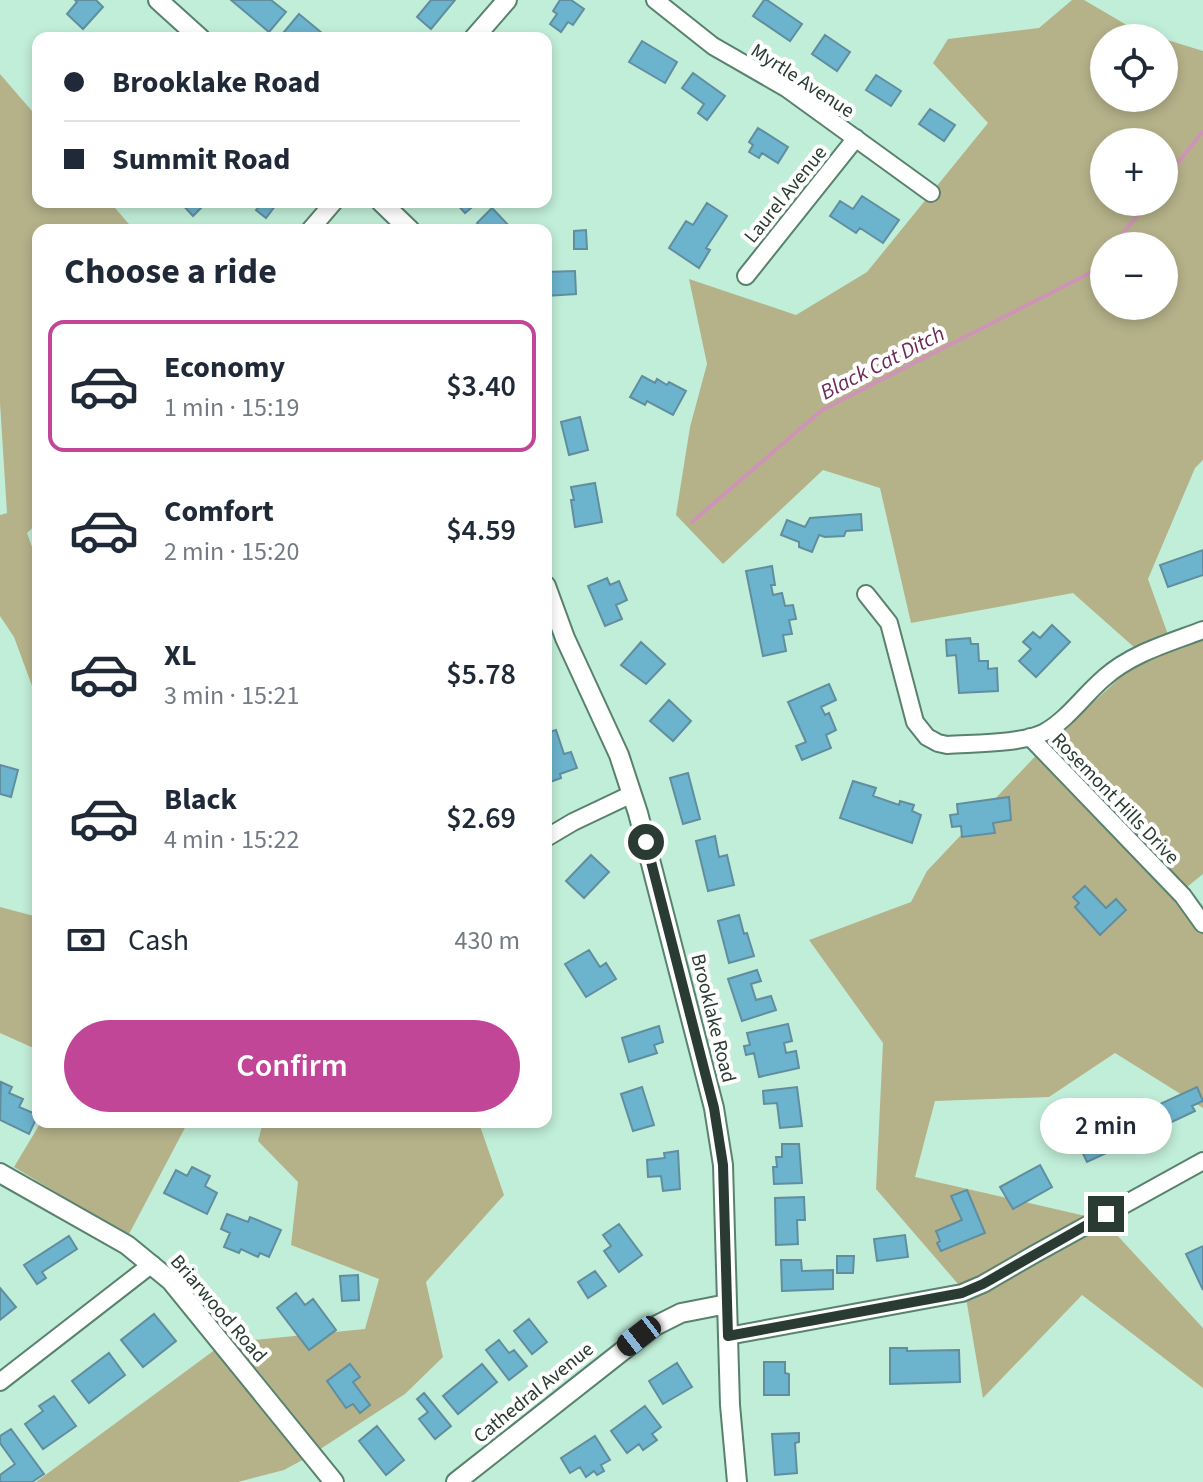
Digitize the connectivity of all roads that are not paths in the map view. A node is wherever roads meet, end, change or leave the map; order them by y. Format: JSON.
{"nodes":[{"id":1,"x":158,"y":0,"type":"edge"},
{"id":2,"x":507,"y":0,"type":"edge"},
{"id":3,"x":655,"y":0,"type":"edge"},
{"id":4,"x":193,"y":32,"type":"edge"},
{"id":5,"x":479,"y":32,"type":"edge"},
{"id":6,"x":856,"y":138,"type":"junction"},
{"id":7,"x":931,"y":193,"type":"dead end"},
{"id":8,"x":329,"y":208,"type":"edge"},
{"id":9,"x":387,"y":208,"type":"edge"},
{"id":10,"x":315,"y":224,"type":"edge"},
{"id":11,"x":404,"y":224,"type":"edge"},
{"id":12,"x":746,"y":276,"type":"dead end"},
{"id":13,"x":866,"y":594,"type":"dead end"},
{"id":14,"x":552,"y":602,"type":"edge"},
{"id":15,"x":1203,"y":630,"type":"edge"},
{"id":16,"x":1030,"y":737,"type":"junction"},
{"id":17,"x":632,"y":794,"type":"junction"},
{"id":18,"x":552,"y":832,"type":"edge"},
{"id":19,"x":1203,"y":924,"type":"edge"},
{"id":20,"x":1203,"y":1161,"type":"edge"},
{"id":21,"x":0,"y":1173,"type":"edge"},
{"id":22,"x":152,"y":1264,"type":"junction"},
{"id":23,"x":727,"y":1304,"type":"junction"},
{"id":24,"x":728,"y":1336,"type":"junction"},
{"id":25,"x":0,"y":1382,"type":"edge"},
{"id":26,"x":334,"y":1482,"type":"edge"},
{"id":27,"x":456,"y":1482,"type":"edge"},
{"id":28,"x":737,"y":1482,"type":"edge"}],
"edges":[{"from":1,"to":4,"type":"street"},
{"from":2,"to":5,"type":"street"},
{"from":3,"to":6,"type":"street","name":"Myrtle Avenue"},
{"from":6,"to":7,"type":"street","name":"Myrtle Avenue"},
{"from":6,"to":12,"type":"street","name":"Laurel Avenue"},
{"from":8,"to":10,"type":"street"},
{"from":9,"to":11,"type":"street"},
{"from":13,"to":16,"type":"street"},
{"from":14,"to":17,"type":"street","name":"Brooklake Road"},
{"from":15,"to":16,"type":"street"},
{"from":16,"to":19,"type":"street","name":"Rosemont Hills Drive"},
{"from":17,"to":18,"type":"street"},
{"from":17,"to":23,"type":"street","name":"Brooklake Road"},
{"from":20,"to":24,"type":"street"},
{"from":21,"to":22,"type":"street","name":"Briarwood Road"},
{"from":22,"to":25,"type":"street"},
{"from":22,"to":26,"type":"street","name":"Briarwood Road"},
{"from":23,"to":24,"type":"street","name":"Brooklake Road"},
{"from":23,"to":27,"type":"street","name":"Cathedral Avenue"},
{"from":24,"to":28,"type":"street","name":"Brooklake Road"}]}
